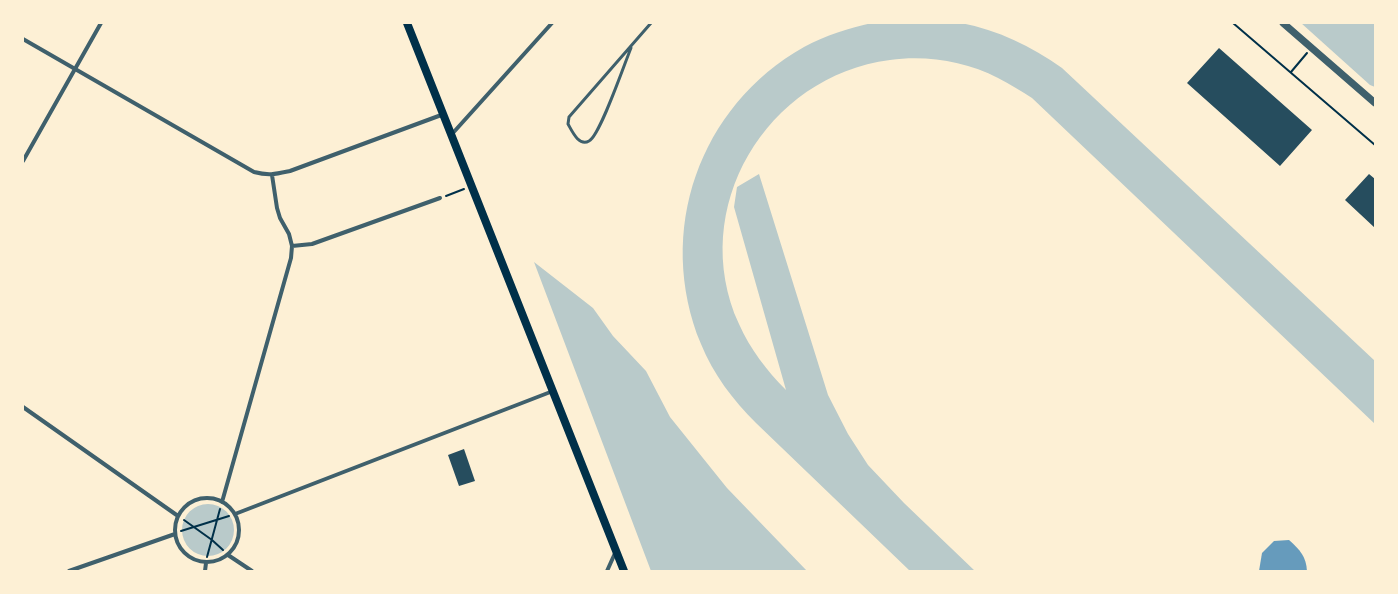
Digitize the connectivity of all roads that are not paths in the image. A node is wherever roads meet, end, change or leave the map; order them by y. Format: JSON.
{"nodes":[{"id":1,"x":101,"y":23,"type":"edge"},
{"id":2,"x":407,"y":23,"type":"edge"},
{"id":3,"x":552,"y":23,"type":"edge"},
{"id":4,"x":651,"y":23,"type":"edge"},
{"id":5,"x":1283,"y":23,"type":"edge"},
{"id":6,"x":23,"y":39,"type":"edge"},
{"id":7,"x":631,"y":48,"type":"junction"},
{"id":8,"x":75,"y":69,"type":"junction"},
{"id":9,"x":1375,"y":103,"type":"edge"},
{"id":10,"x":444,"y":114,"type":"junction"},
{"id":11,"x":451,"y":134,"type":"junction"},
{"id":12,"x":23,"y":161,"type":"edge"},
{"id":13,"x":272,"y":175,"type":"junction"},
{"id":14,"x":440,"y":198,"type":"road end"},
{"id":15,"x":292,"y":246,"type":"junction"},
{"id":16,"x":554,"y":391,"type":"junction"},
{"id":17,"x":23,"y":407,"type":"edge"},
{"id":18,"x":222,"y":502,"type":"junction"},
{"id":19,"x":234,"y":514,"type":"junction"},
{"id":20,"x":178,"y":516,"type":"junction"},
{"id":21,"x":175,"y":534,"type":"junction"},
{"id":22,"x":616,"y":551,"type":"junction"},
{"id":23,"x":228,"y":555,"type":"junction"},
{"id":24,"x":206,"y":562,"type":"junction"},
{"id":25,"x":69,"y":571,"type":"edge"},
{"id":26,"x":205,"y":571,"type":"edge"},
{"id":27,"x":252,"y":571,"type":"edge"},
{"id":28,"x":607,"y":571,"type":"edge"},
{"id":29,"x":624,"y":571,"type":"edge"}],
"edges":[{"from":1,"to":8,"type":"street"},
{"from":2,"to":10,"type":"main road"},
{"from":3,"to":11,"type":"street"},
{"from":4,"to":7,"type":"lane"},
{"from":5,"to":9,"type":"street"},
{"from":6,"to":8,"type":"street"},
{"from":7,"to":7,"type":"lane"},
{"from":8,"to":12,"type":"street"},
{"from":8,"to":13,"type":"street"},
{"from":10,"to":11,"type":"main road"},
{"from":10,"to":13,"type":"street"},
{"from":11,"to":16,"type":"main road"},
{"from":13,"to":15,"type":"street"},
{"from":14,"to":15,"type":"street"},
{"from":15,"to":18,"type":"street"},
{"from":16,"to":19,"type":"street"},
{"from":16,"to":22,"type":"main road"},
{"from":17,"to":20,"type":"street"},
{"from":18,"to":19,"type":"street"},
{"from":18,"to":20,"type":"street"},
{"from":19,"to":23,"type":"street"},
{"from":20,"to":21,"type":"street"},
{"from":21,"to":24,"type":"street"},
{"from":21,"to":25,"type":"street"},
{"from":22,"to":28,"type":"street"},
{"from":22,"to":29,"type":"main road"},
{"from":23,"to":24,"type":"street"},
{"from":23,"to":27,"type":"street"},
{"from":24,"to":26,"type":"street"}]}
